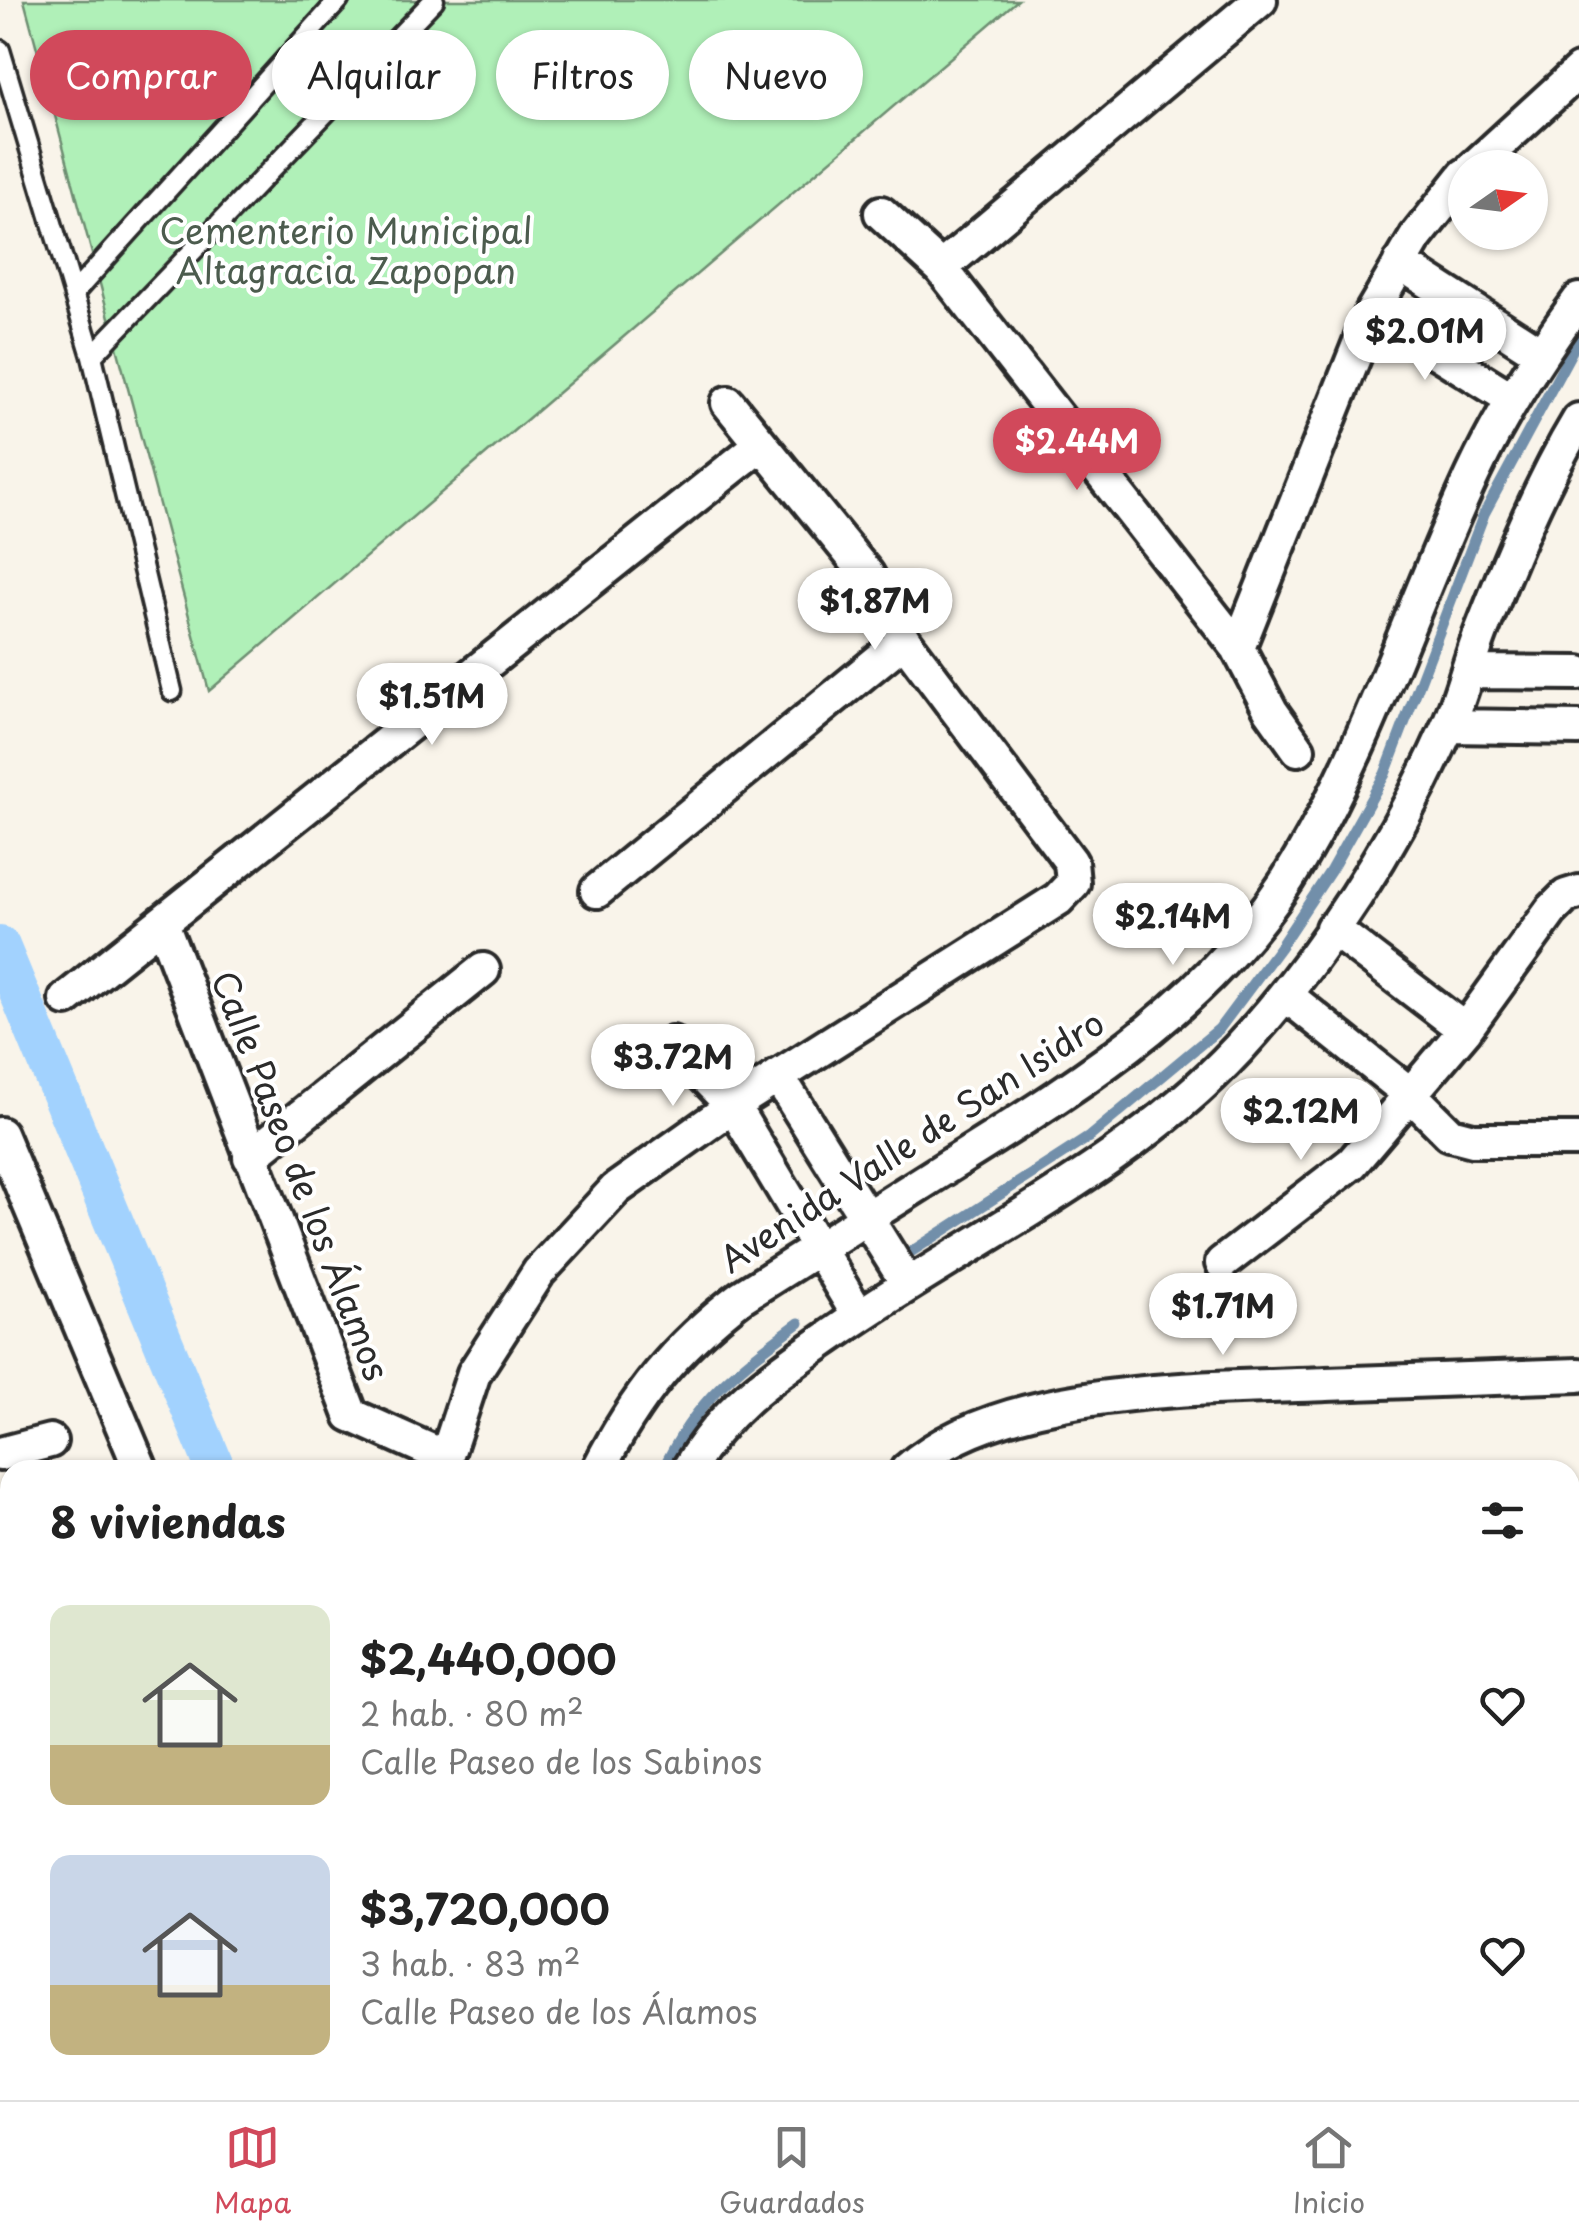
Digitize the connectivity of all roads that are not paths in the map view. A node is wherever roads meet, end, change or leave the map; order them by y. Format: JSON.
{"nodes":[{"id":1,"x":339,"y":0,"type":"edge"},
{"id":2,"x":434,"y":0,"type":"edge"},
{"id":3,"x":1260,"y":0,"type":"edge"},
{"id":4,"x":0,"y":50,"type":"edge"},
{"id":5,"x":1579,"y":71,"type":"edge"},
{"id":6,"x":1493,"y":150,"type":"edge"},
{"id":7,"x":1448,"y":198,"type":"edge"},
{"id":8,"x":881,"y":213,"type":"dead end"},
{"id":9,"x":1400,"y":262,"type":"junction"},
{"id":10,"x":941,"y":268,"type":"junction"},
{"id":11,"x":74,"y":292,"type":"junction"},
{"id":12,"x":1579,"y":300,"type":"edge"},
{"id":13,"x":1372,"y":312,"type":"junction"},
{"id":14,"x":1540,"y":353,"type":"junction"},
{"id":15,"x":92,"y":356,"type":"junction"},
{"id":16,"x":1512,"y":400,"type":"junction"},
{"id":17,"x":728,"y":403,"type":"dead end"},
{"id":18,"x":1579,"y":420,"type":"edge"},
{"id":19,"x":760,"y":446,"type":"junction"},
{"id":20,"x":904,"y":640,"type":"junction"},
{"id":21,"x":1238,"y":648,"type":"junction"},
{"id":22,"x":1468,"y":672,"type":"junction"},
{"id":23,"x":1579,"y":673,"type":"edge"},
{"id":24,"x":172,"y":691,"type":"dead end"},
{"id":25,"x":1448,"y":726,"type":"junction"},
{"id":26,"x":1579,"y":728,"type":"edge"},
{"id":27,"x":1298,"y":749,"type":"dead end"},
{"id":28,"x":597,"y":892,"type":"dead end"},
{"id":29,"x":1572,"y":894,"type":"edge"},
{"id":30,"x":162,"y":924,"type":"junction"},
{"id":31,"x":1332,"y":928,"type":"junction"},
{"id":32,"x":483,"y":970,"type":"dead end"},
{"id":33,"x":1286,"y":995,"type":"junction"},
{"id":34,"x":66,"y":999,"type":"dead end"},
{"id":35,"x":1465,"y":1030,"type":"junction"},
{"id":36,"x":672,"y":1043,"type":"dead end"},
{"id":37,"x":778,"y":1076,"type":"junction"},
{"id":38,"x":1410,"y":1094,"type":"junction"},
{"id":39,"x":733,"y":1106,"type":"junction"},
{"id":40,"x":1579,"y":1140,"type":"edge"},
{"id":41,"x":1,"y":1142,"type":"edge"},
{"id":42,"x":250,"y":1156,"type":"junction"},
{"id":43,"x":865,"y":1218,"type":"junction"},
{"id":44,"x":818,"y":1249,"type":"junction"},
{"id":45,"x":1222,"y":1263,"type":"dead end"},
{"id":46,"x":906,"y":1284,"type":"junction"},
{"id":47,"x":860,"y":1316,"type":"junction"},
{"id":48,"x":1579,"y":1375,"type":"edge"},
{"id":49,"x":50,"y":1441,"type":"dead end"},
{"id":50,"x":0,"y":1454,"type":"edge"},
{"id":51,"x":137,"y":1460,"type":"edge"},
{"id":52,"x":437,"y":1460,"type":"edge"},
{"id":53,"x":445,"y":1460,"type":"edge"},
{"id":54,"x":604,"y":1460,"type":"edge"},
{"id":55,"x":694,"y":1460,"type":"edge"},
{"id":56,"x":917,"y":1460,"type":"edge"}],
"edges":[{"from":1,"to":11,"type":"lane"},
{"from":2,"to":15,"type":"lane"},
{"from":3,"to":10,"type":"street"},
{"from":4,"to":11,"type":"lane"},
{"from":5,"to":6,"type":"street"},
{"from":7,"to":9,"type":"street"},
{"from":8,"to":10,"type":"street"},
{"from":9,"to":13,"type":"street"},
{"from":9,"to":14,"type":"street"},
{"from":10,"to":21,"type":"street"},
{"from":11,"to":15,"type":"lane"},
{"from":12,"to":14,"type":"street","name":"Avenida Valle de San Isidro"},
{"from":13,"to":16,"type":"street"},
{"from":13,"to":21,"type":"street"},
{"from":14,"to":16,"type":"street","name":"Avenida Valle de San Isidro"},
{"from":15,"to":24,"type":"lane"},
{"from":16,"to":43,"type":"street","name":"Avenida Valle de San Isidro"},
{"from":17,"to":19,"type":"street","name":"Calle Paseo de los Álamos"},
{"from":18,"to":22,"type":"street"},
{"from":19,"to":20,"type":"street","name":"Calle Paseo de los Álamos"},
{"from":19,"to":30,"type":"street"},
{"from":20,"to":28,"type":"street"},
{"from":20,"to":37,"type":"street","name":"Calle Paseo de los Álamos"},
{"from":21,"to":27,"type":"street"},
{"from":22,"to":23,"type":"street"},
{"from":22,"to":25,"type":"street"},
{"from":25,"to":26,"type":"street"},
{"from":25,"to":31,"type":"street"},
{"from":29,"to":35,"type":"street"},
{"from":30,"to":34,"type":"street"},
{"from":30,"to":42,"type":"street","name":"Calle Paseo de los Álamos"},
{"from":31,"to":33,"type":"street"},
{"from":31,"to":35,"type":"street"},
{"from":32,"to":42,"type":"street"},
{"from":33,"to":38,"type":"street"},
{"from":33,"to":46,"type":"street"},
{"from":35,"to":38,"type":"street"},
{"from":36,"to":39,"type":"street"},
{"from":37,"to":39,"type":"street","name":"Calle Paseo de los Álamos"},
{"from":37,"to":43,"type":"street"},
{"from":38,"to":40,"type":"street"},
{"from":38,"to":45,"type":"street"},
{"from":39,"to":44,"type":"street"},
{"from":39,"to":53,"type":"street","name":"Calle Paseo de los Álamos"},
{"from":41,"to":51,"type":"street"},
{"from":42,"to":52,"type":"street","name":"Calle Paseo de los Álamos"},
{"from":43,"to":44,"type":"street","name":"Avenida Valle de San Isidro"},
{"from":43,"to":46,"type":"street"},
{"from":44,"to":47,"type":"street"},
{"from":44,"to":54,"type":"street","name":"Avenida Valle de San Isidro"},
{"from":46,"to":47,"type":"street"},
{"from":47,"to":55,"type":"street"},
{"from":48,"to":56,"type":"street"},
{"from":49,"to":50,"type":"street"}]}
